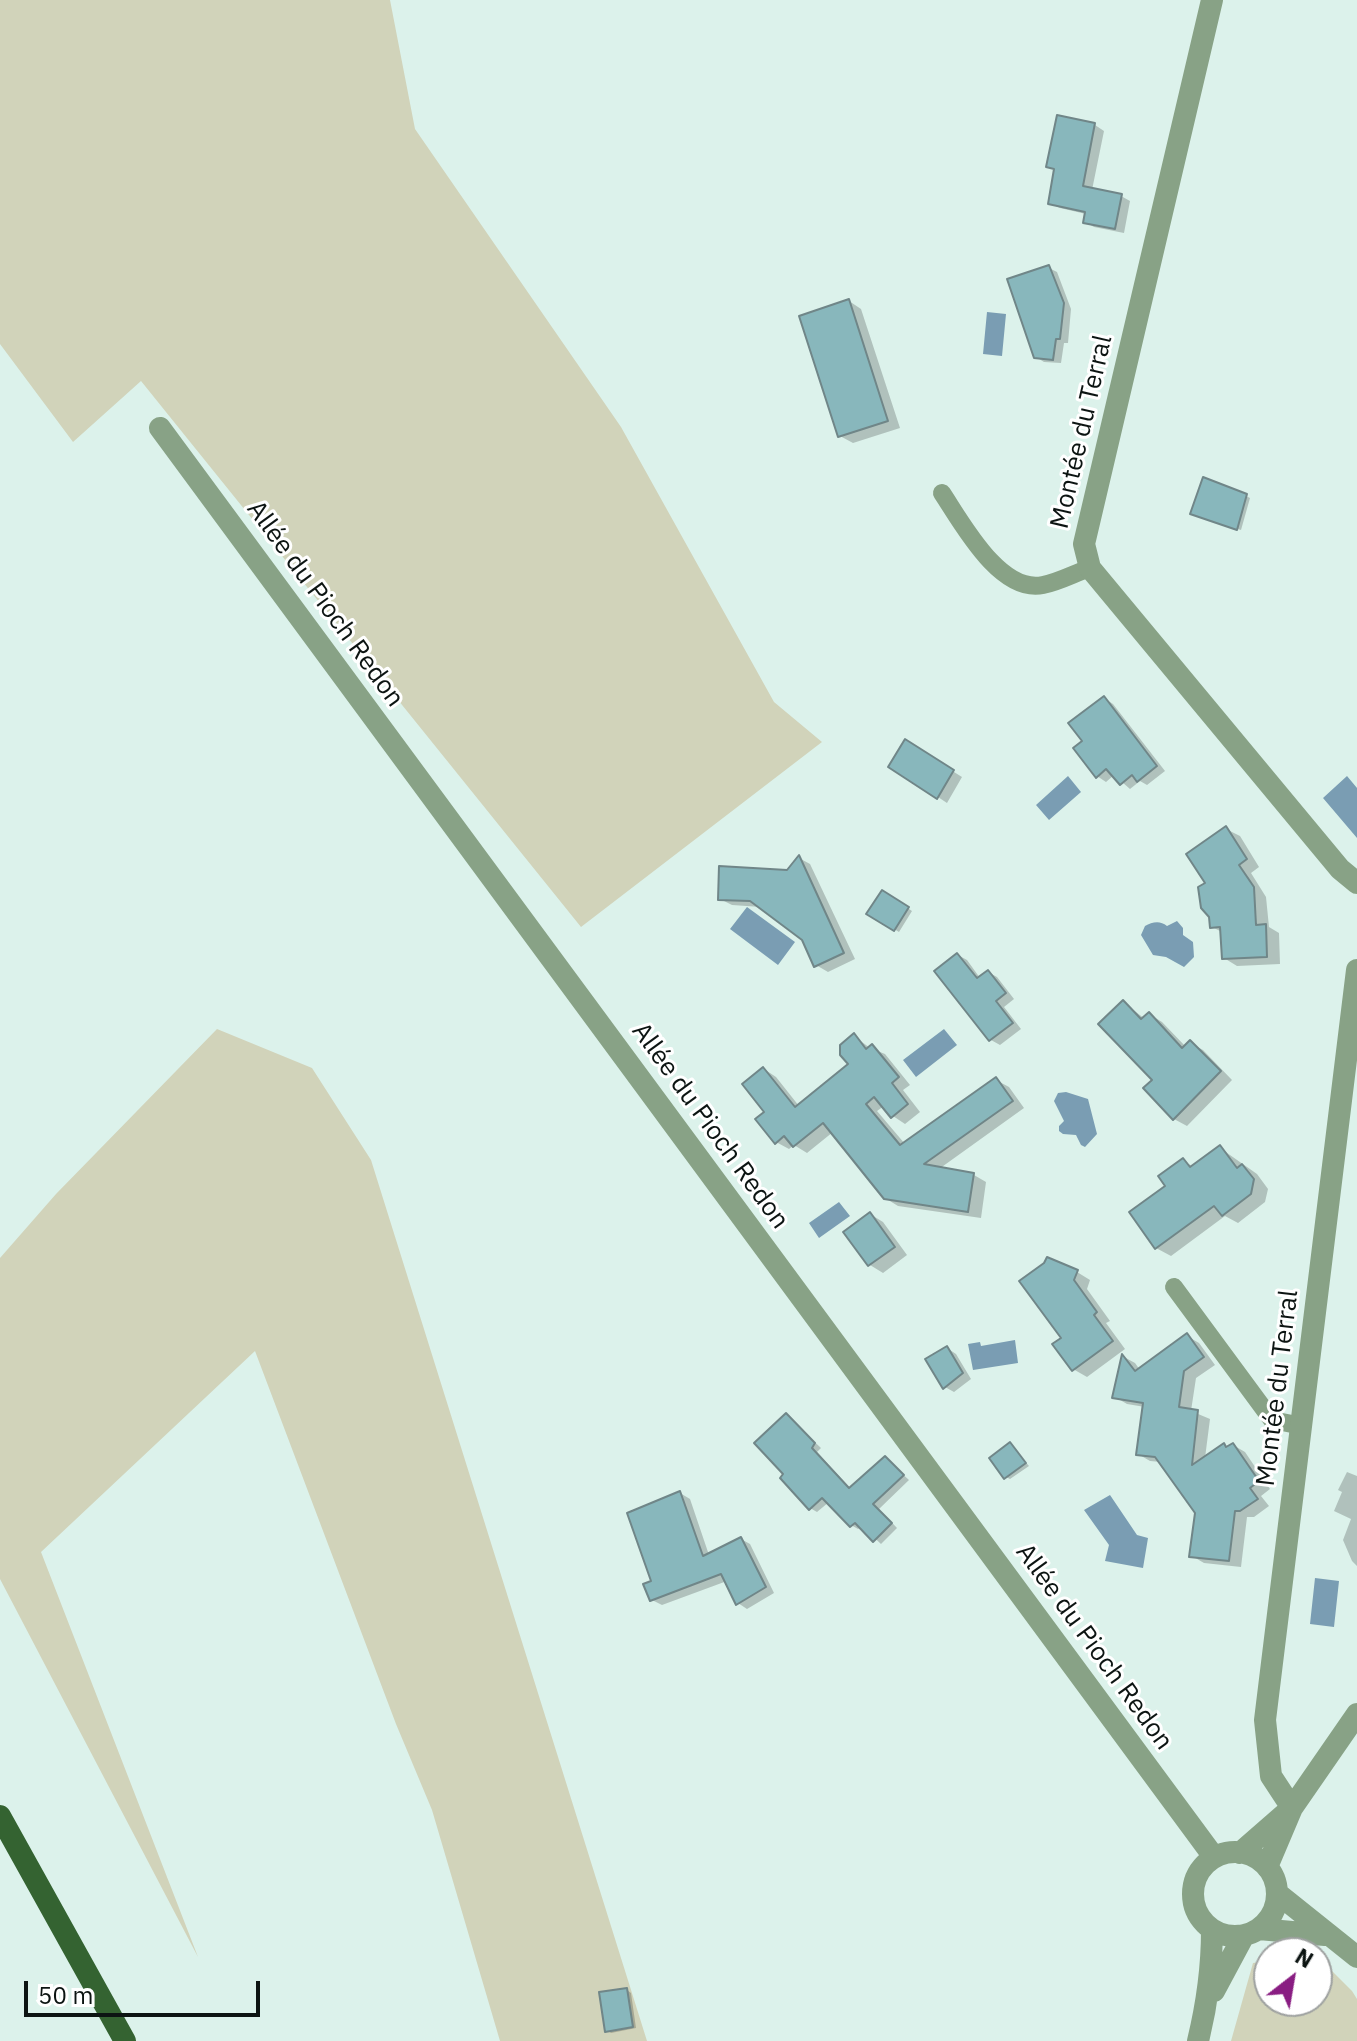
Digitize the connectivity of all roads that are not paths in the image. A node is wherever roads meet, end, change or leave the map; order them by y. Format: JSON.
{"nodes":[{"id":1,"x":1212,"y":0,"type":"edge"},
{"id":2,"x":160,"y":428,"type":"dead end"},
{"id":3,"x":942,"y":493,"type":"dead end"},
{"id":4,"x":1090,"y":568,"type":"junction"},
{"id":5,"x":1357,"y":883,"type":"edge"},
{"id":6,"x":1357,"y":970,"type":"edge"},
{"id":7,"x":1174,"y":1287,"type":"dead end"},
{"id":8,"x":1302,"y":1426,"type":"junction"},
{"id":9,"x":1357,"y":1714,"type":"edge"},
{"id":10,"x":1292,"y":1808,"type":"junction"},
{"id":11,"x":0,"y":1816,"type":"edge"},
{"id":12,"x":1240,"y":1853,"type":"junction"},
{"id":13,"x":1214,"y":1857,"type":"junction"},
{"id":14,"x":1267,"y":1867,"type":"junction"},
{"id":15,"x":1277,"y":1893,"type":"junction"},
{"id":16,"x":1212,"y":1930,"type":"junction"},
{"id":17,"x":1252,"y":1932,"type":"junction"},
{"id":18,"x":1330,"y":1936,"type":"junction"},
{"id":19,"x":1357,"y":1957,"type":"edge"},
{"id":20,"x":1208,"y":2002,"type":"junction"},
{"id":21,"x":125,"y":2041,"type":"edge"},
{"id":22,"x":1198,"y":2041,"type":"edge"}],
"edges":[{"from":1,"to":4,"type":"street","name":"Montée du Terral"},
{"from":2,"to":13,"type":"street","name":"Allée du Pioch Redon"},
{"from":3,"to":4,"type":"lane"},
{"from":4,"to":5,"type":"street"},
{"from":6,"to":8,"type":"street","name":"Montée du Terral"},
{"from":7,"to":8,"type":"lane"},
{"from":8,"to":10,"type":"street","name":"Montée du Terral"},
{"from":9,"to":10,"type":"street"},
{"from":10,"to":12,"type":"street"},
{"from":10,"to":14,"type":"street"},
{"from":11,"to":21,"type":"main road"},
{"from":12,"to":13,"type":"street"},
{"from":12,"to":14,"type":"street"},
{"from":13,"to":16,"type":"street"},
{"from":14,"to":15,"type":"street"},
{"from":15,"to":17,"type":"street"},
{"from":15,"to":18,"type":"street"},
{"from":16,"to":17,"type":"street"},
{"from":16,"to":20,"type":"street"},
{"from":17,"to":18,"type":"street"},
{"from":17,"to":20,"type":"street"},
{"from":18,"to":19,"type":"street"},
{"from":20,"to":22,"type":"street"}]}
